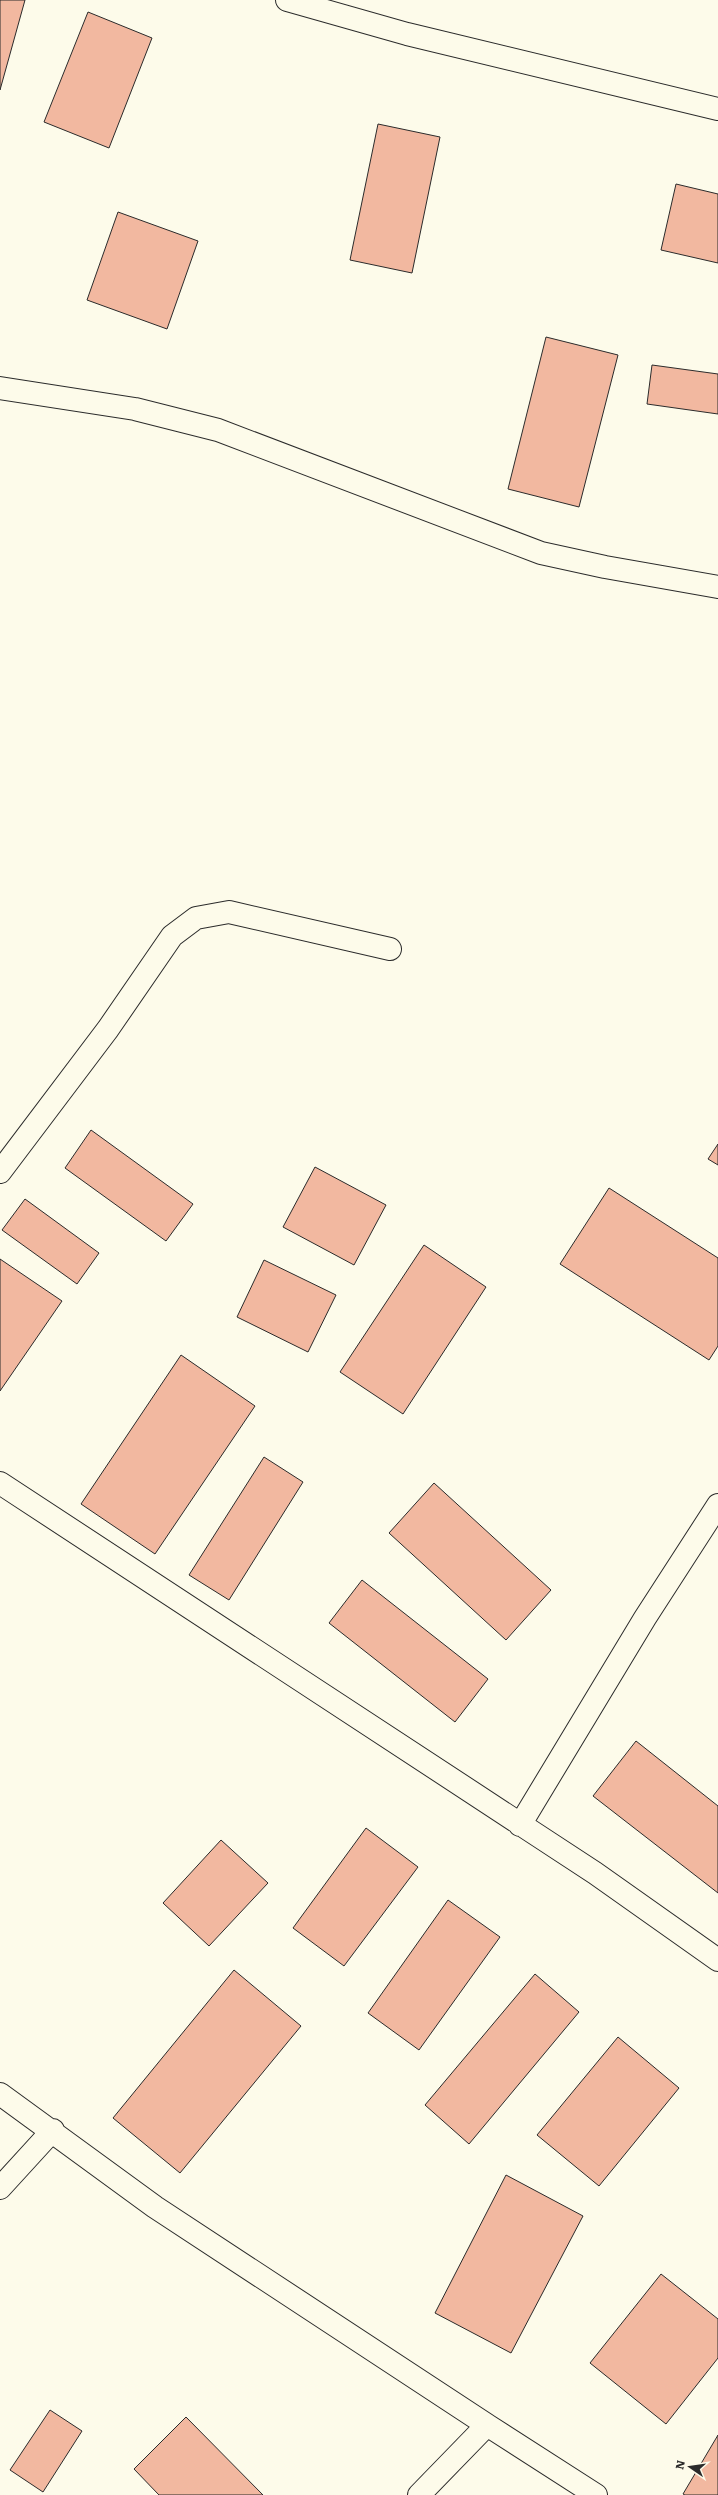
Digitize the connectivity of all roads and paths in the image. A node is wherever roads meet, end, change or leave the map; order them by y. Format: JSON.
{"nodes":[{"id":1,"x":287,"y":0,"type":"edge"},
{"id":2,"x":718,"y":109,"type":"edge"},
{"id":3,"x":0,"y":388,"type":"edge"},
{"id":4,"x":718,"y":587,"type":"edge"},
{"id":5,"x":390,"y":949,"type":"dead end"},
{"id":6,"x":0,"y":1172,"type":"edge"},
{"id":7,"x":0,"y":1483,"type":"edge"},
{"id":8,"x":718,"y":1505,"type":"edge"},
{"id":9,"x":520,"y":1825,"type":"junction"},
{"id":10,"x":718,"y":1960,"type":"edge"},
{"id":11,"x":0,"y":2094,"type":"edge"},
{"id":12,"x":53,"y":2130,"type":"junction"},
{"id":13,"x":0,"y":2188,"type":"edge"},
{"id":14,"x":487,"y":2425,"type":"junction"},
{"id":15,"x":419,"y":2495,"type":"edge"},
{"id":16,"x":596,"y":2495,"type":"edge"}],
"edges":[{"from":1,"to":2,"type":"street"},
{"from":3,"to":4,"type":"street"},
{"from":5,"to":6,"type":"street"},
{"from":7,"to":9,"type":"street"},
{"from":8,"to":9,"type":"street"},
{"from":9,"to":10,"type":"street"},
{"from":11,"to":12,"type":"street"},
{"from":12,"to":13,"type":"street"},
{"from":12,"to":14,"type":"street"},
{"from":14,"to":15,"type":"street"},
{"from":14,"to":16,"type":"street"}]}
